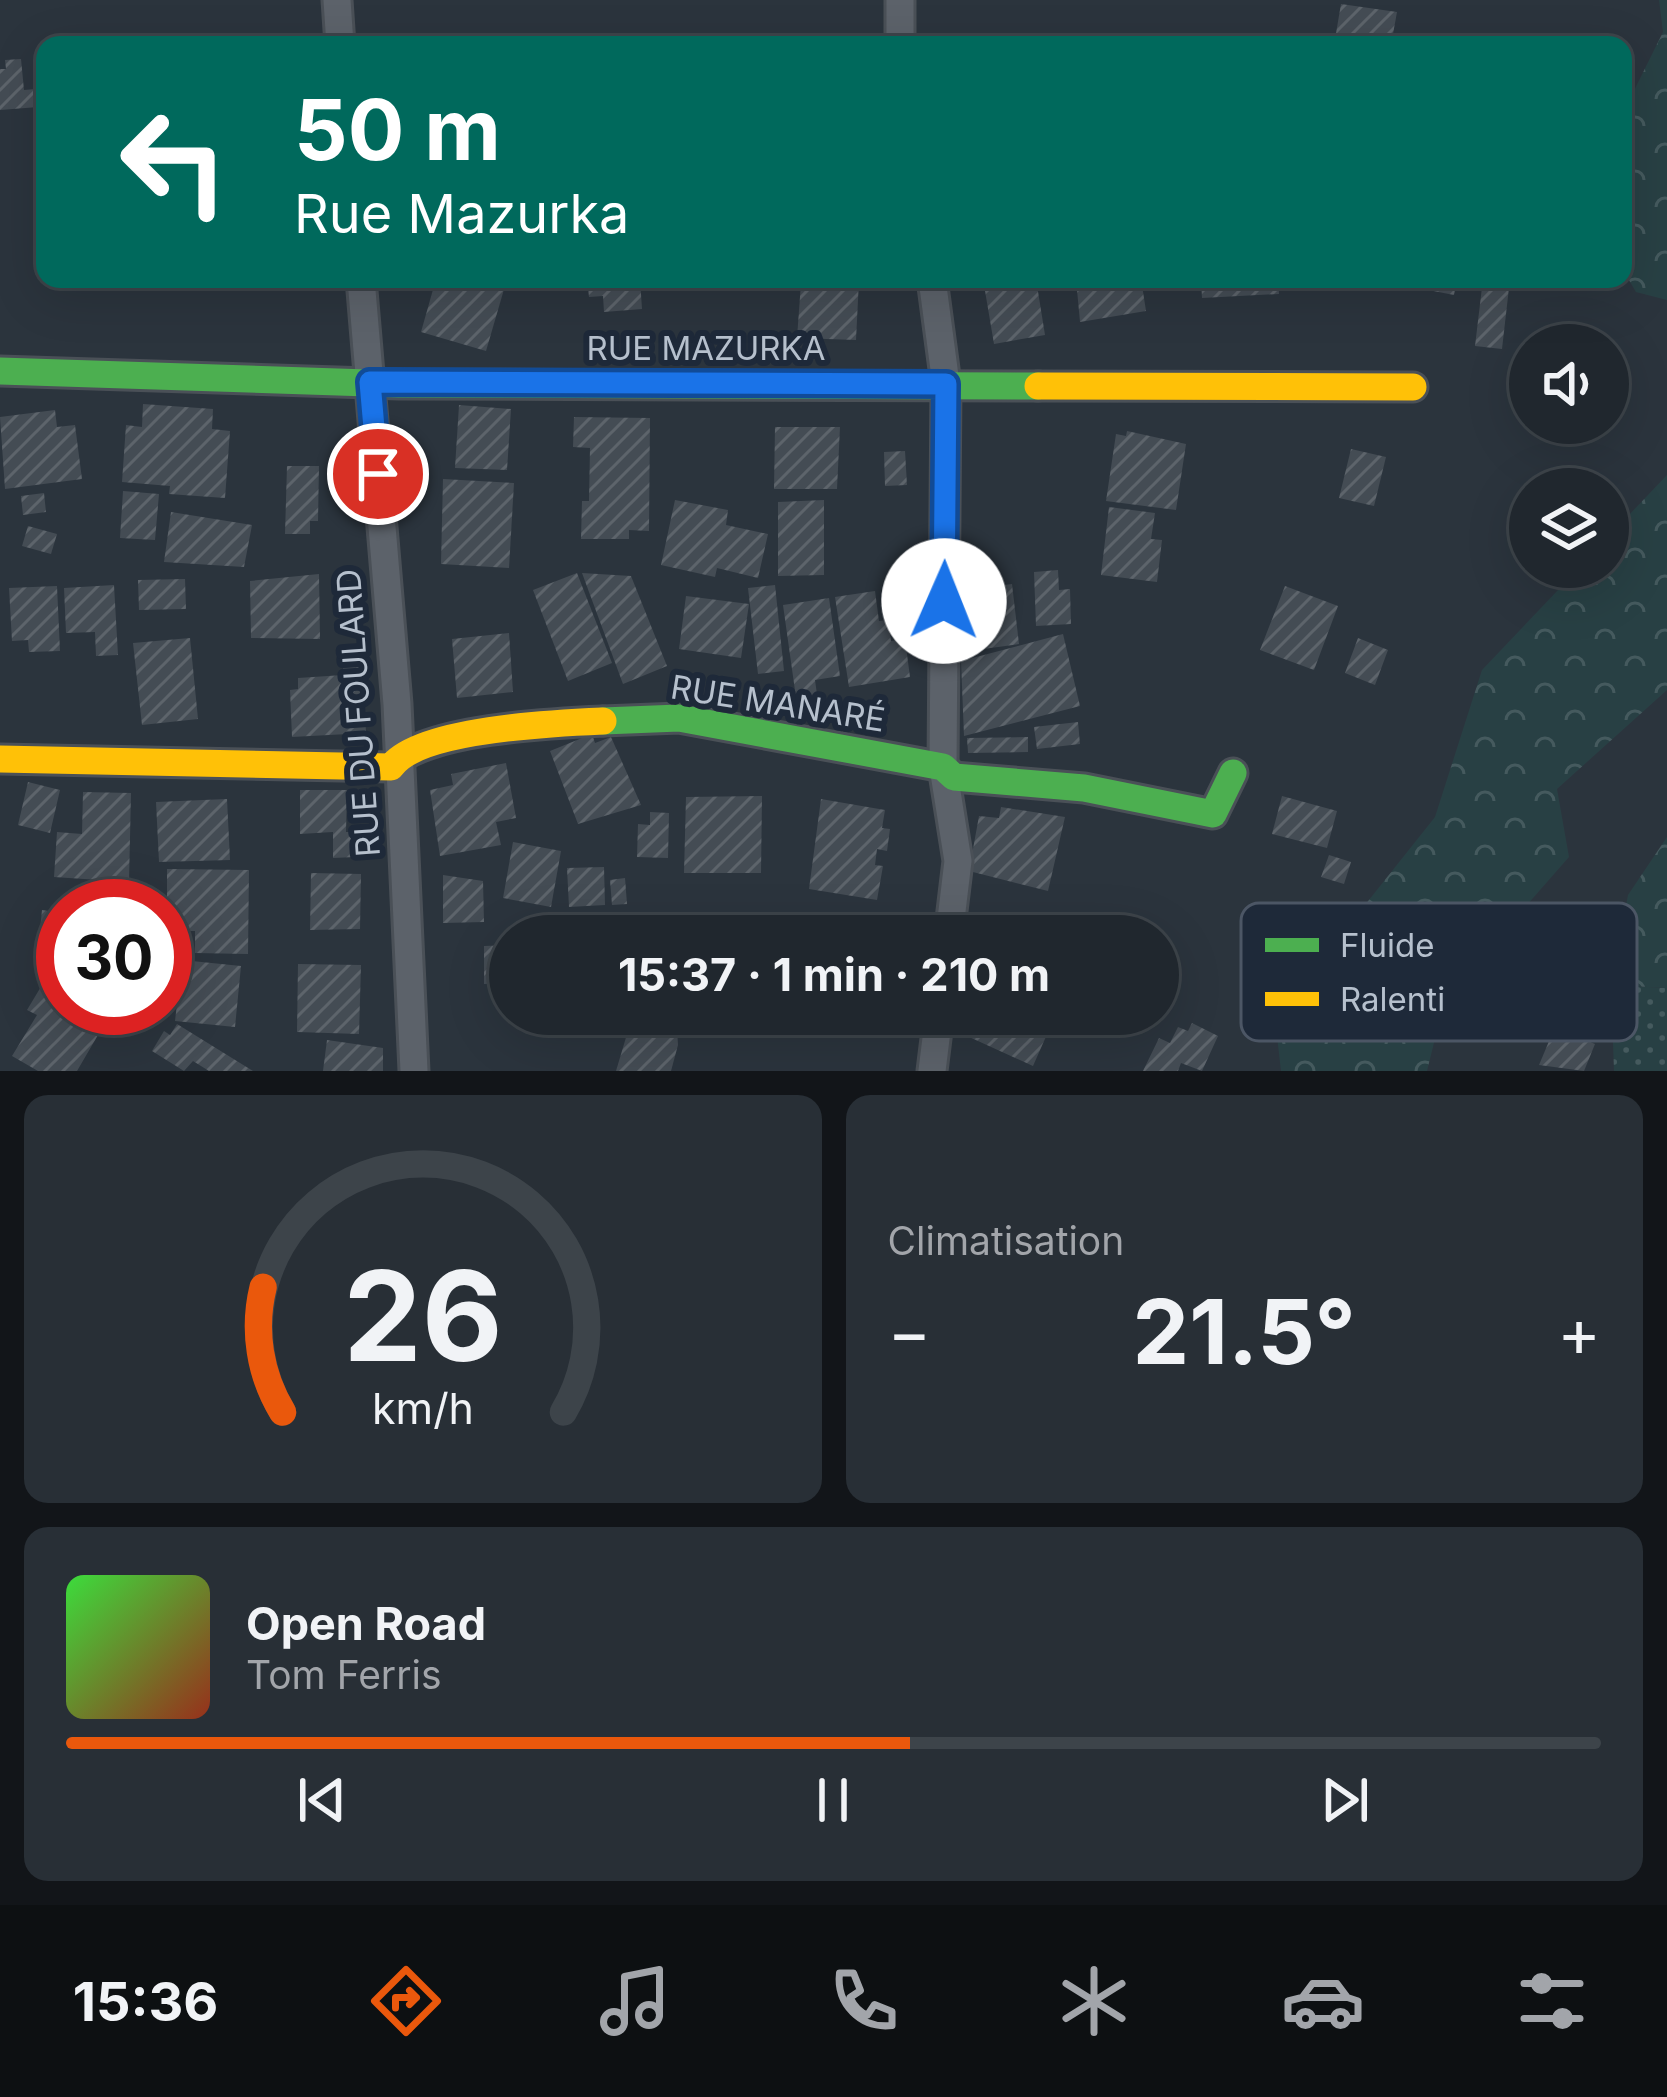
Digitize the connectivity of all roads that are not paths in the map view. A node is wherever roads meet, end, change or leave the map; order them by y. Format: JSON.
{"nodes":[{"id":1,"x":337,"y":0,"type":"edge"},
{"id":2,"x":900,"y":0,"type":"edge"},
{"id":3,"x":339,"y":36,"type":"edge"},
{"id":4,"x":900,"y":36,"type":"edge"},
{"id":5,"x":362,"y":288,"type":"edge"},
{"id":6,"x":933,"y":288,"type":"edge"},
{"id":7,"x":0,"y":371,"type":"edge"},
{"id":8,"x":370,"y":382,"type":"junction"},
{"id":9,"x":946,"y":384,"type":"junction"},
{"id":10,"x":1413,"y":387,"type":"dead end"},
{"id":11,"x":399,"y":756,"type":"junction"},
{"id":12,"x":0,"y":759,"type":"edge"},
{"id":13,"x":943,"y":767,"type":"junction"},
{"id":14,"x":1233,"y":773,"type":"dead end"},
{"id":15,"x":952,"y":915,"type":"edge"},
{"id":16,"x":936,"y":1035,"type":"edge"},
{"id":17,"x":414,"y":1071,"type":"edge"},
{"id":18,"x":932,"y":1071,"type":"edge"}],
"edges":[{"from":1,"to":3,"type":"street"},
{"from":2,"to":4,"type":"street"},
{"from":5,"to":8,"type":"street","name":"RUE DU FOULARD"},
{"from":6,"to":9,"type":"street"},
{"from":7,"to":8,"type":"street","name":"RUE MAZURKA"},
{"from":8,"to":9,"type":"street","name":"RUE MAZURKA"},
{"from":8,"to":11,"type":"street","name":"RUE DU FOULARD"},
{"from":9,"to":10,"type":"street","name":"RUE MAZURKA"},
{"from":9,"to":13,"type":"street"},
{"from":11,"to":12,"type":"street","name":"RUE MANARÉ"},
{"from":11,"to":13,"type":"street","name":"RUE MANARÉ"},
{"from":11,"to":17,"type":"street","name":"RUE DU FOULARD"},
{"from":13,"to":14,"type":"street","name":"RUE MANARÉ"},
{"from":13,"to":15,"type":"street"},
{"from":16,"to":18,"type":"street"}]}
